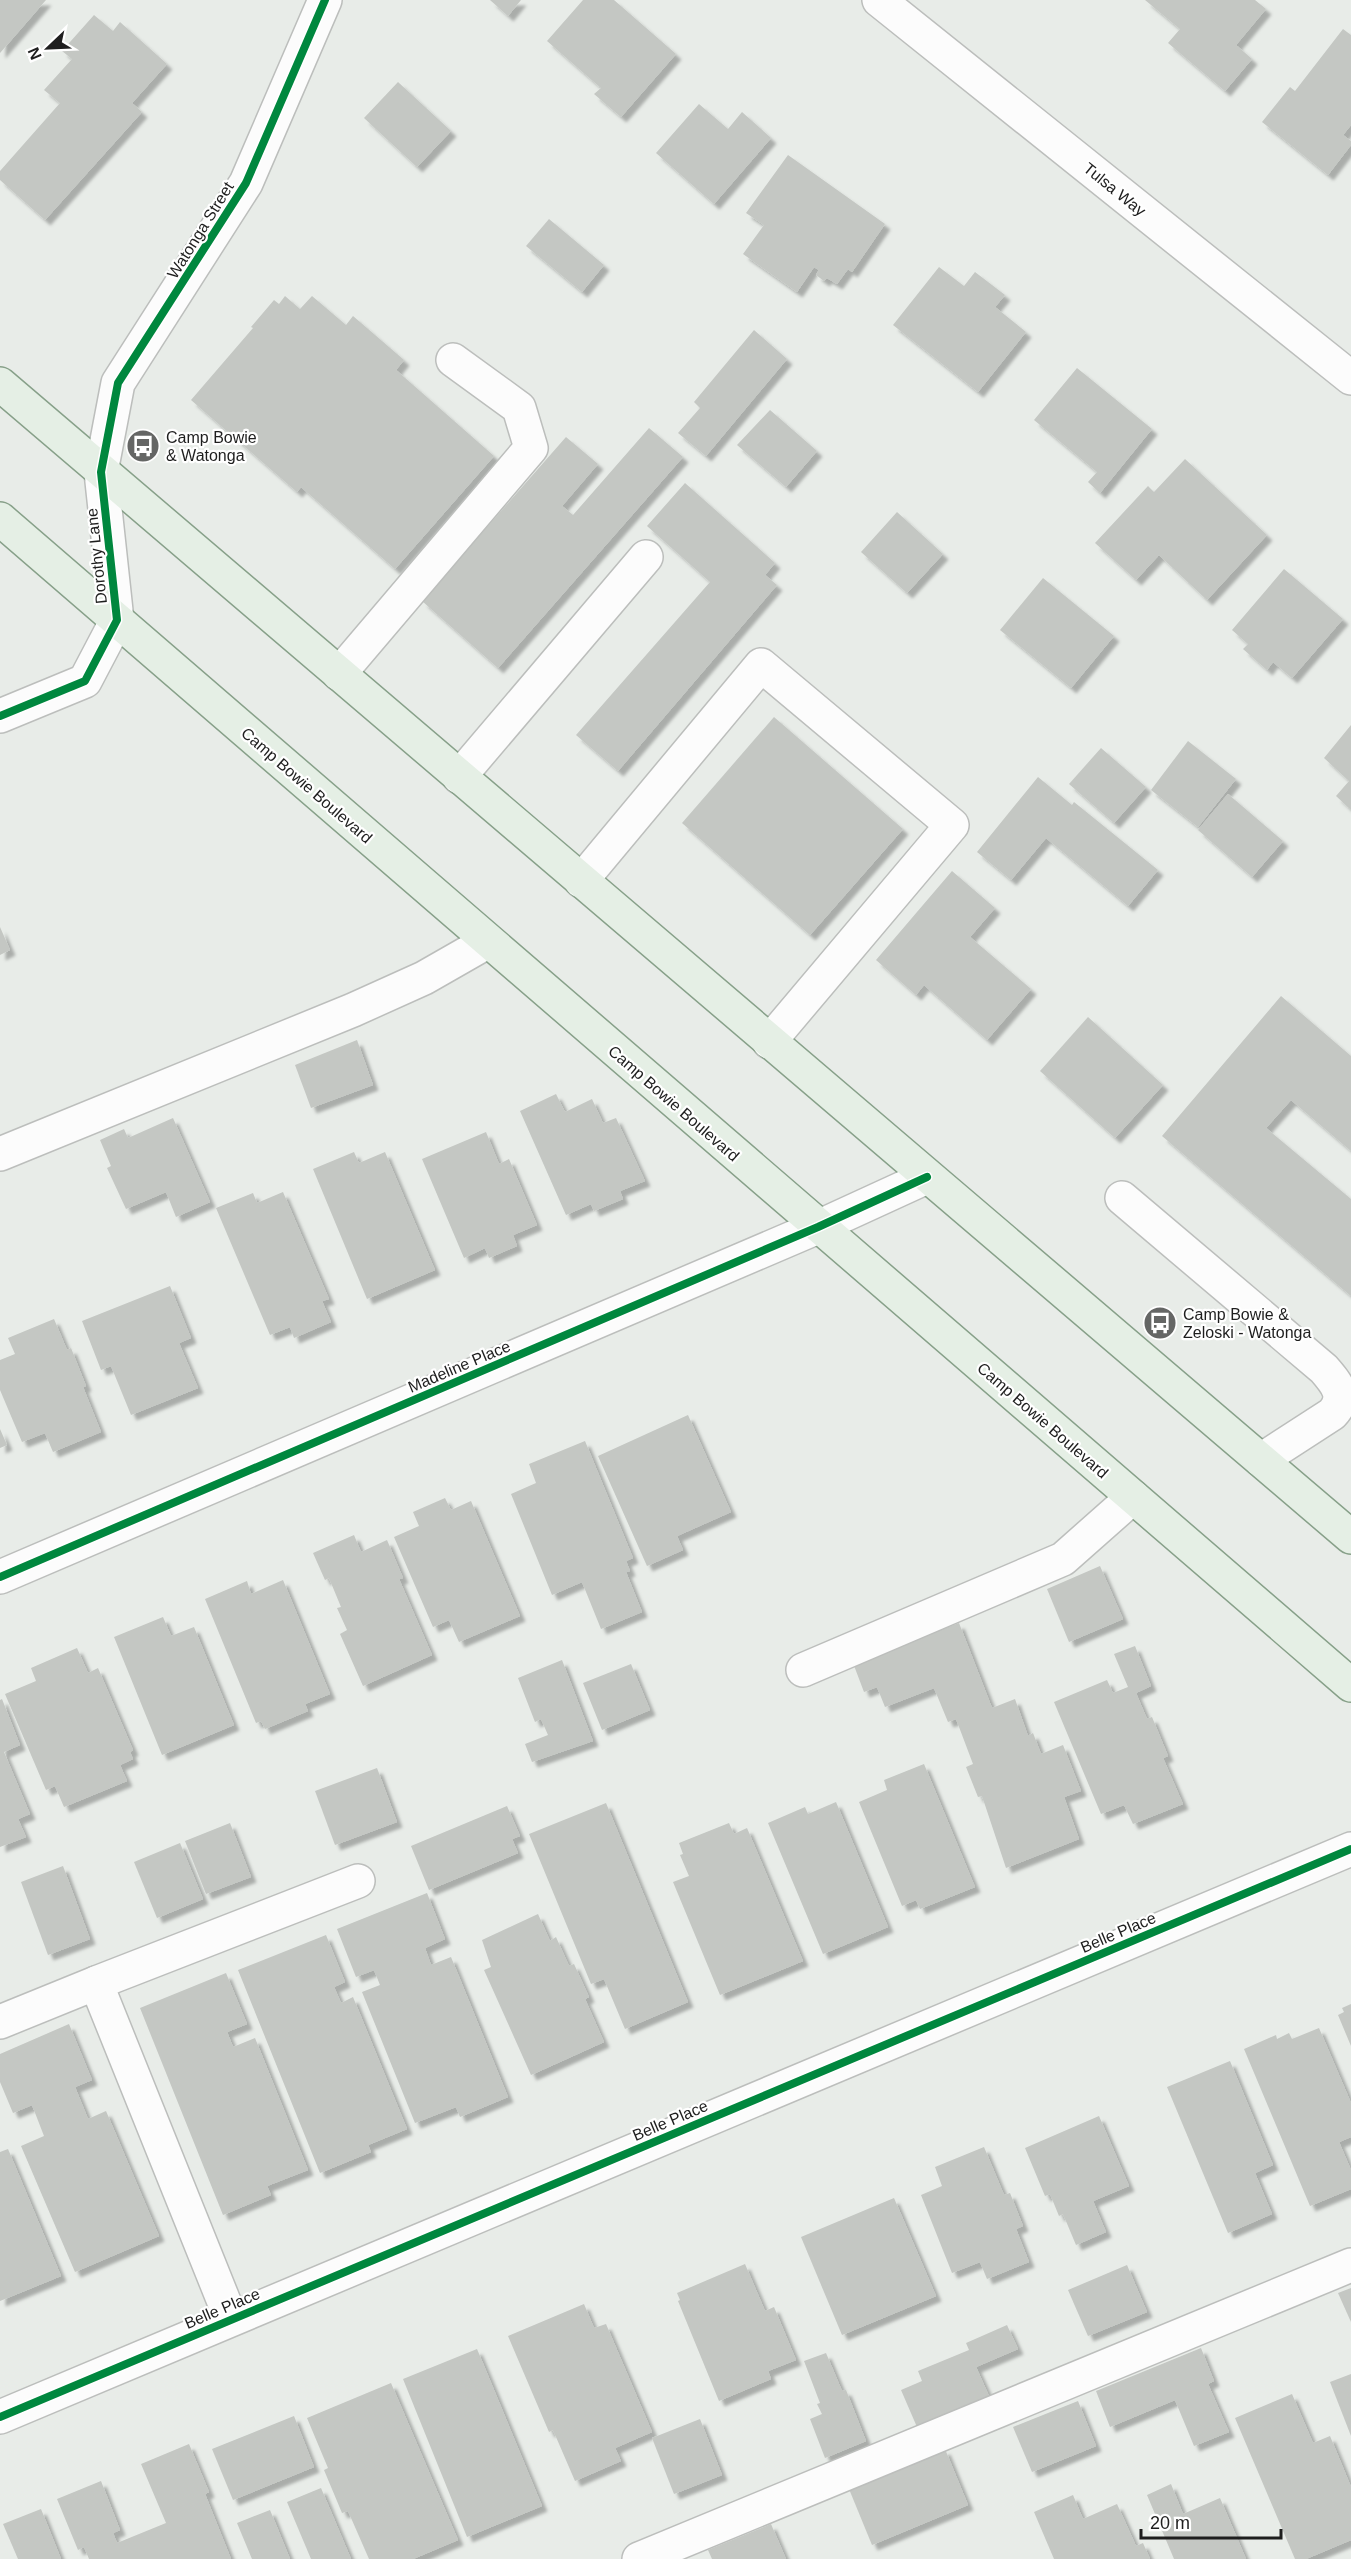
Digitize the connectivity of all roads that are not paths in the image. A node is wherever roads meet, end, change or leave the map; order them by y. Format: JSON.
{"nodes":[{"id":1,"x":325,"y":0,"type":"edge"},
{"id":2,"x":879,"y":0,"type":"edge"},
{"id":3,"x":453,"y":360,"type":"dead end"},
{"id":4,"x":1351,"y":378,"type":"edge"},
{"id":5,"x":0,"y":384,"type":"edge"},
{"id":6,"x":101,"y":472,"type":"junction"},
{"id":7,"x":0,"y":519,"type":"edge"},
{"id":8,"x":646,"y":557,"type":"dead end"},
{"id":9,"x":117,"y":620,"type":"junction"},
{"id":10,"x":339,"y":674,"type":"junction"},
{"id":11,"x":0,"y":716,"type":"edge"},
{"id":12,"x":459,"y":777,"type":"junction"},
{"id":13,"x":581,"y":881,"type":"junction"},
{"id":14,"x":487,"y":942,"type":"junction"},
{"id":15,"x":769,"y":1042,"type":"junction"},
{"id":16,"x":0,"y":1154,"type":"edge"},
{"id":17,"x":927,"y":1176,"type":"junction"},
{"id":18,"x":1122,"y":1198,"type":"dead end"},
{"id":19,"x":818,"y":1227,"type":"junction"},
{"id":20,"x":1261,"y":1460,"type":"junction"},
{"id":21,"x":1132,"y":1497,"type":"junction"},
{"id":22,"x":1351,"y":1537,"type":"edge"},
{"id":23,"x":0,"y":1577,"type":"edge"},
{"id":24,"x":803,"y":1670,"type":"dead end"},
{"id":25,"x":1351,"y":1685,"type":"edge"},
{"id":26,"x":1351,"y":1849,"type":"edge"},
{"id":27,"x":358,"y":1881,"type":"dead end"},
{"id":28,"x":96,"y":1983,"type":"junction"},
{"id":29,"x":0,"y":2022,"type":"edge"},
{"id":30,"x":1351,"y":2265,"type":"edge"},
{"id":31,"x":231,"y":2319,"type":"junction"},
{"id":32,"x":0,"y":2417,"type":"edge"},
{"id":33,"x":639,"y":2559,"type":"edge"}],
"edges":[{"from":1,"to":6,"type":"street","name":"Watonga Street"},
{"from":2,"to":4,"type":"street","name":"Tulsa Way"},
{"from":3,"to":10,"type":"street"},
{"from":5,"to":6,"type":"main road"},
{"from":6,"to":9,"type":"street","name":"Dorothy Lane"},
{"from":6,"to":10,"type":"main road"},
{"from":7,"to":9,"type":"main road","name":"Camp Bowie Boulevard"},
{"from":8,"to":12,"type":"street"},
{"from":9,"to":11,"type":"street","name":"Dorothy Lane"},
{"from":9,"to":14,"type":"main road","name":"Camp Bowie Boulevard"},
{"from":10,"to":12,"type":"main road"},
{"from":12,"to":13,"type":"main road"},
{"from":13,"to":15,"type":"main road"},
{"from":13,"to":15,"type":"street"},
{"from":14,"to":16,"type":"street"},
{"from":14,"to":19,"type":"main road","name":"Camp Bowie Boulevard"},
{"from":15,"to":17,"type":"main road"},
{"from":17,"to":19,"type":"street","name":"Madeline Place"},
{"from":17,"to":20,"type":"main road"},
{"from":18,"to":20,"type":"street"},
{"from":19,"to":21,"type":"main road","name":"Camp Bowie Boulevard"},
{"from":19,"to":23,"type":"street","name":"Madeline Place"},
{"from":20,"to":22,"type":"main road"},
{"from":21,"to":24,"type":"street"},
{"from":21,"to":25,"type":"main road","name":"Camp Bowie Boulevard"},
{"from":26,"to":31,"type":"street","name":"Belle Place"},
{"from":27,"to":28,"type":"street"},
{"from":28,"to":29,"type":"street"},
{"from":28,"to":31,"type":"street"},
{"from":30,"to":33,"type":"street"},
{"from":31,"to":32,"type":"street","name":"Belle Place"}]}
